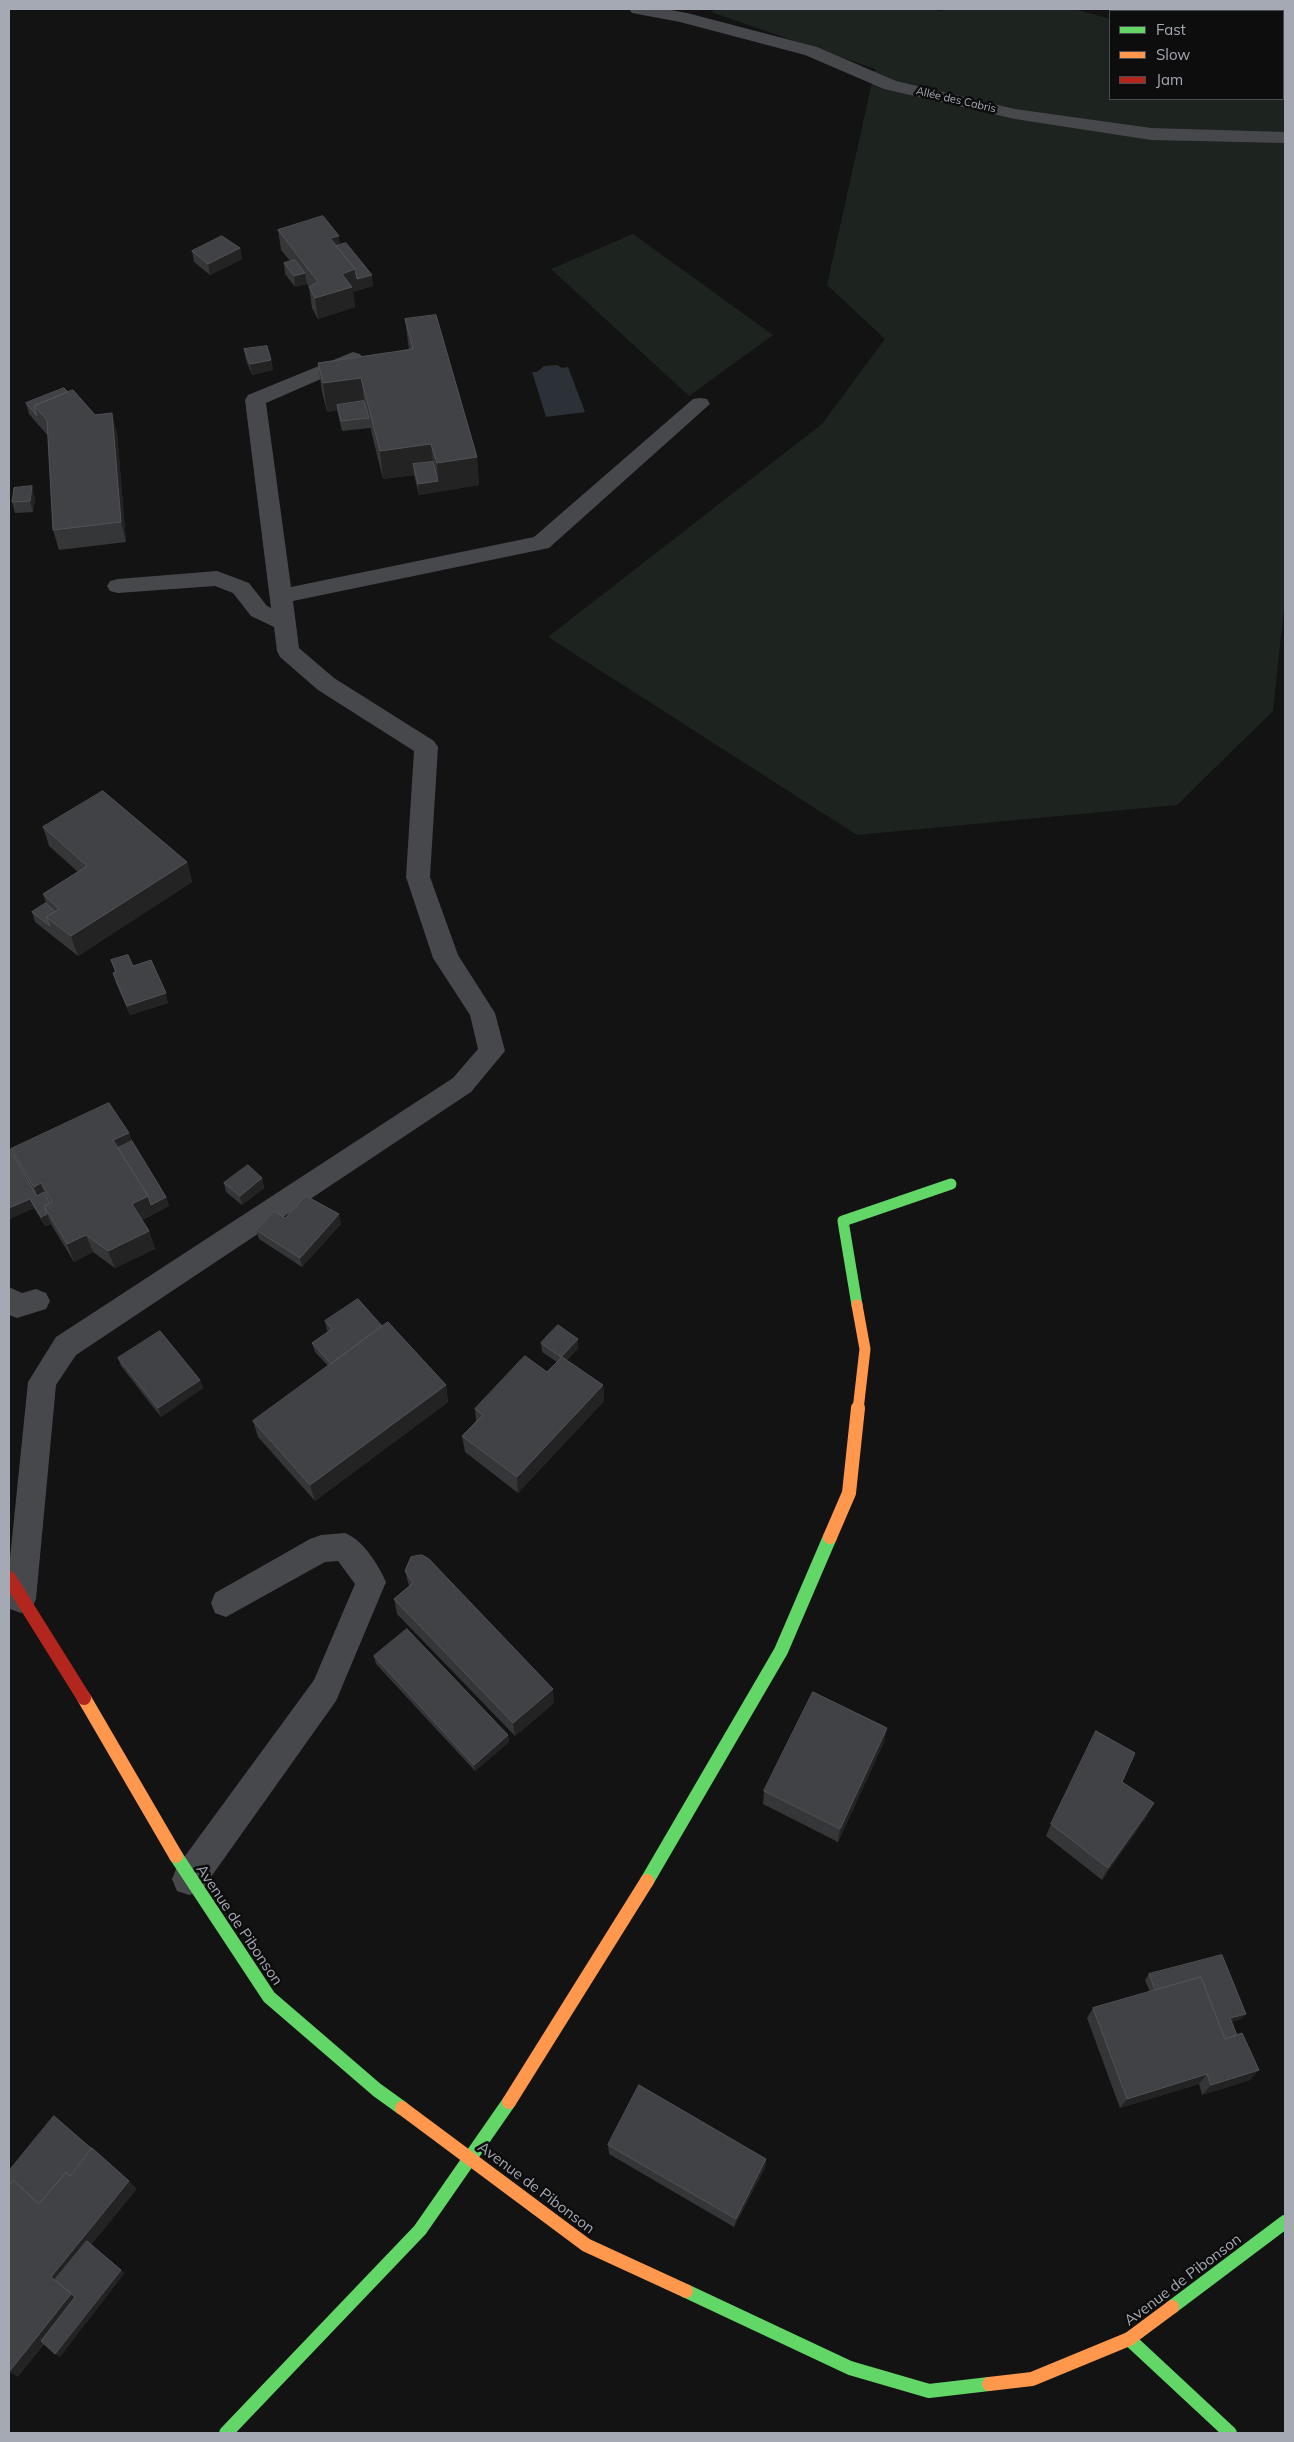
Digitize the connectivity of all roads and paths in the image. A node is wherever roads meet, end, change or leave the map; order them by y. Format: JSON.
{"nodes":[{"id":1,"x":638,"y":9,"type":"edge"},
{"id":2,"x":1285,"y":138,"type":"edge"},
{"id":3,"x":353,"y":358,"type":"edge"},
{"id":4,"x":700,"y":404,"type":"dead end"},
{"id":5,"x":118,"y":586,"type":"dead end"},
{"id":6,"x":281,"y":596,"type":"junction"},
{"id":7,"x":284,"y":623,"type":"junction"},
{"id":8,"x":950,"y":1184,"type":"dead end"},
{"id":9,"x":9,"y":1299,"type":"edge"},
{"id":10,"x":36,"y":1301,"type":"dead end"},
{"id":11,"x":15,"y":1588,"type":"edge"},
{"id":12,"x":226,"y":1603,"type":"dead end"},
{"id":13,"x":189,"y":1880,"type":"junction"},
{"id":14,"x":472,"y":2158,"type":"junction"},
{"id":15,"x":1285,"y":2222,"type":"edge"},
{"id":16,"x":1129,"y":2339,"type":"junction"},
{"id":17,"x":226,"y":2433,"type":"edge"},
{"id":18,"x":1230,"y":2433,"type":"edge"}],
"edges":[{"from":1,"to":2,"type":"lane","name":"Allée des Cabris"},
{"from":3,"to":6,"type":"lane"},
{"from":4,"to":6,"type":"lane"},
{"from":5,"to":7,"type":"lane"},
{"from":6,"to":7,"type":"lane"},
{"from":7,"to":11,"type":"lane"},
{"from":8,"to":14,"type":"street"},
{"from":9,"to":10,"type":"lane"},
{"from":11,"to":13,"type":"street","name":"Avenue de Pibonson"},
{"from":12,"to":13,"type":"lane"},
{"from":13,"to":14,"type":"street","name":"Avenue de Pibonson"},
{"from":14,"to":16,"type":"street","name":"Avenue de Pibonson"},
{"from":14,"to":17,"type":"street"},
{"from":15,"to":16,"type":"street","name":"Avenue de Pibonson"},
{"from":16,"to":18,"type":"street"}]}
